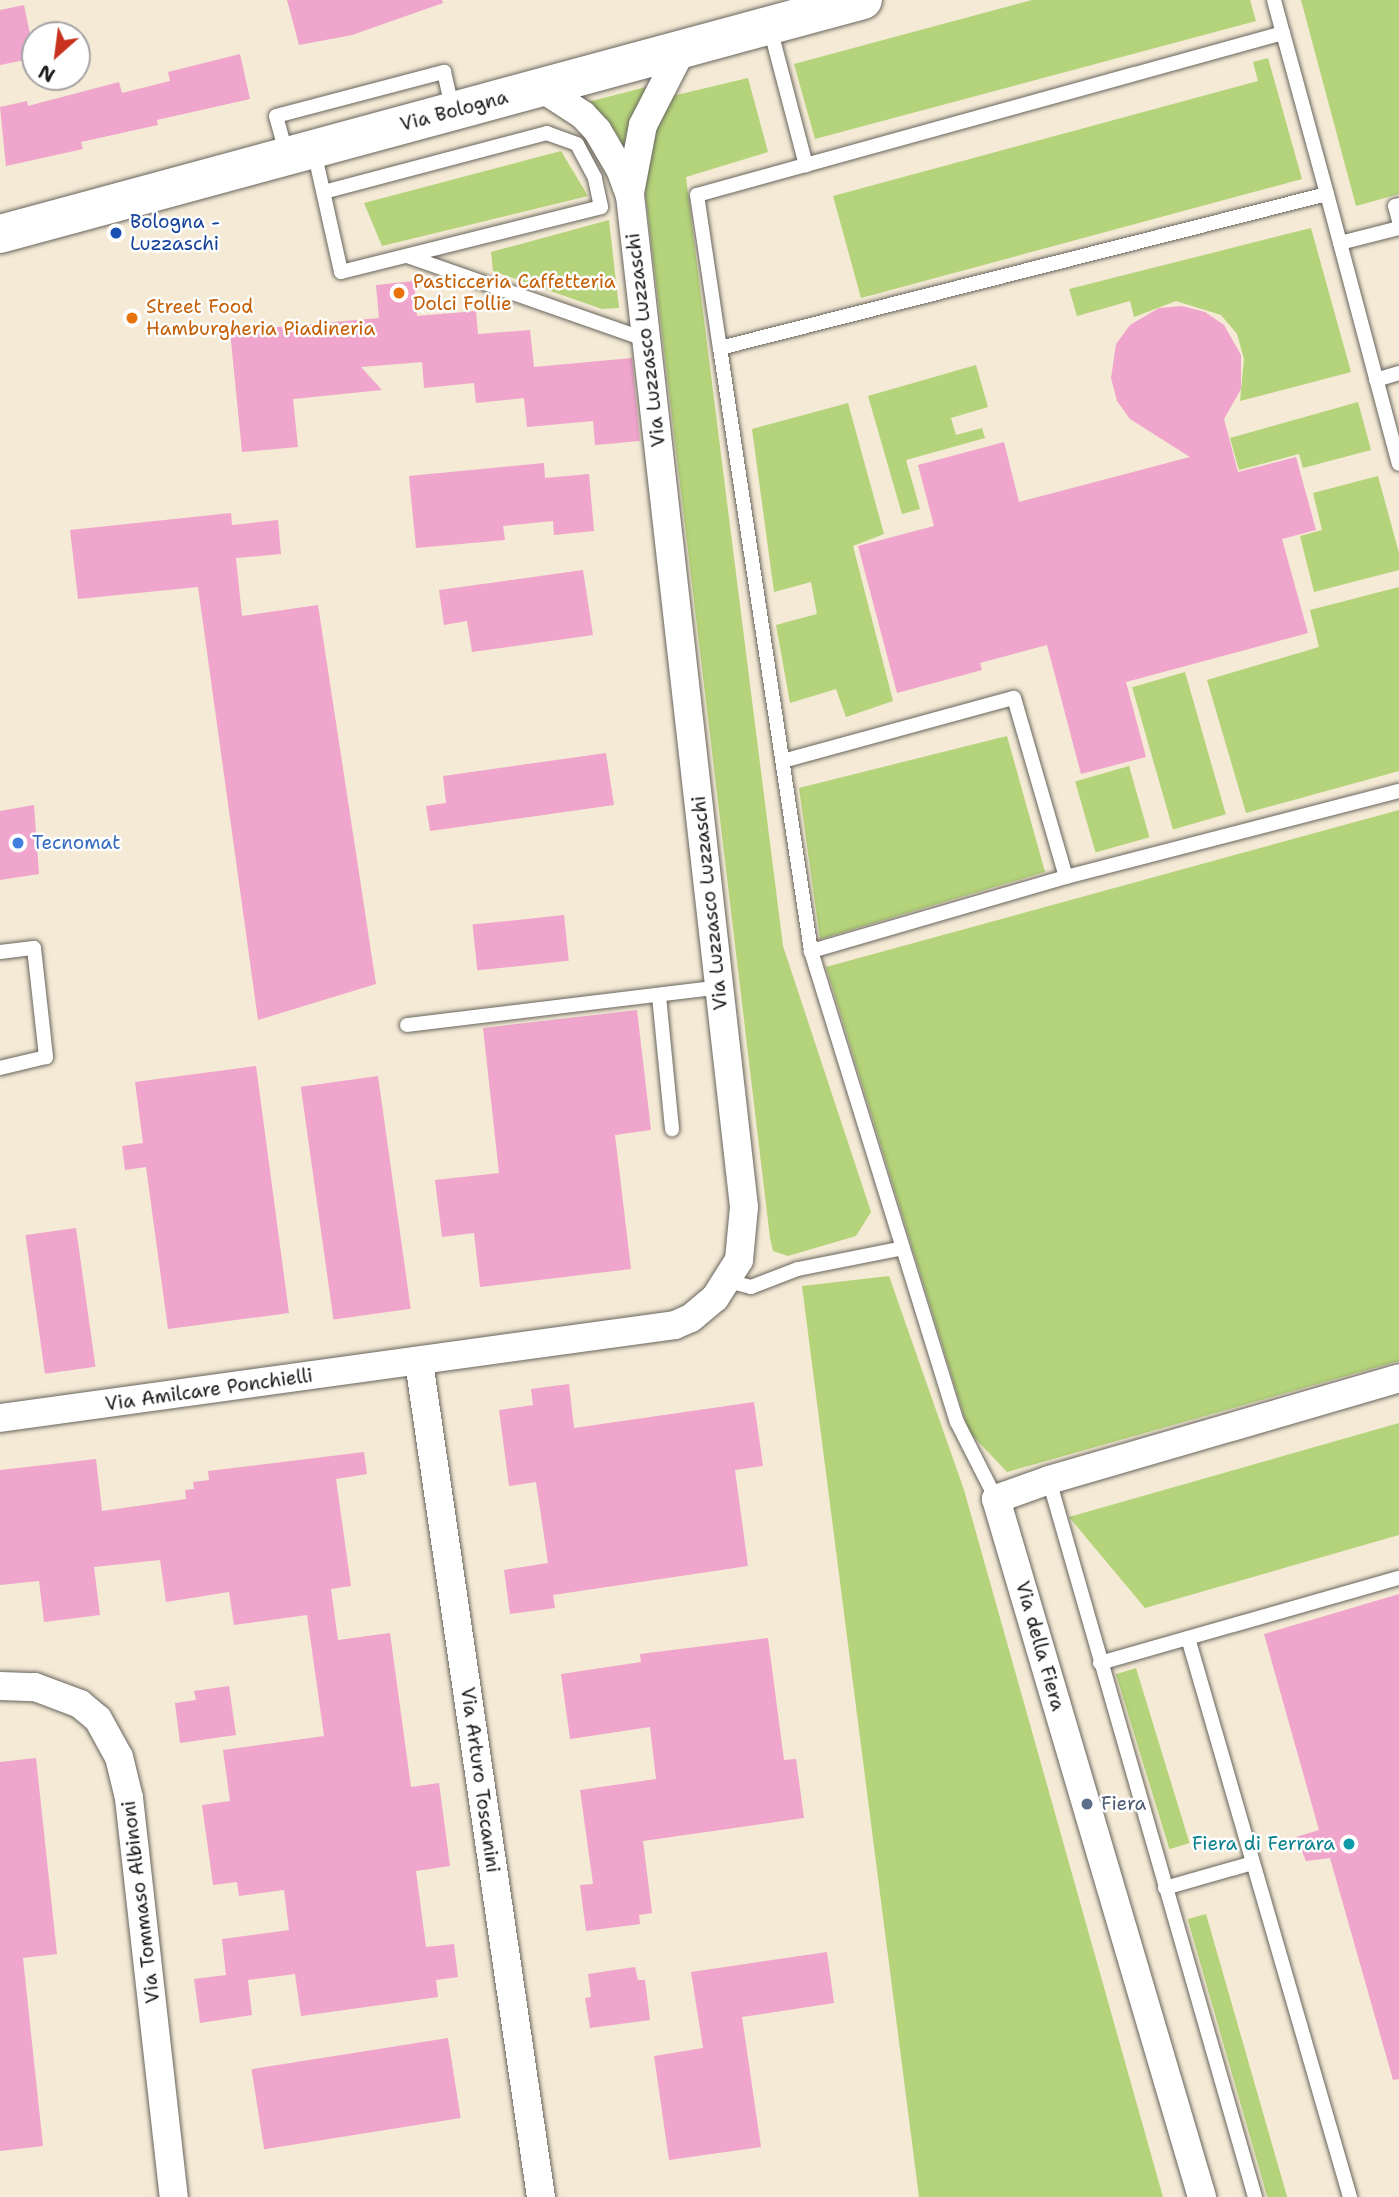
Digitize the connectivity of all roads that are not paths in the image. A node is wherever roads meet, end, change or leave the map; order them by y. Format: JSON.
{"nodes":[{"id":1,"x":863,"y":0,"type":"edge"},
{"id":2,"x":1274,"y":0,"type":"edge"},
{"id":3,"x":770,"y":25,"type":"junction"},
{"id":4,"x":1283,"y":33,"type":"junction"},
{"id":5,"x":682,"y":49,"type":"junction"},
{"id":6,"x":540,"y":87,"type":"junction"},
{"id":7,"x":300,"y":153,"type":"junction"},
{"id":8,"x":806,"y":165,"type":"junction"},
{"id":9,"x":324,"y":192,"type":"junction"},
{"id":10,"x":1327,"y":194,"type":"junction"},
{"id":11,"x":629,"y":196,"type":"junction"},
{"id":12,"x":1399,"y":205,"type":"edge"},
{"id":13,"x":1399,"y":221,"type":"edge"},
{"id":14,"x":44,"y":222,"type":"junction"},
{"id":15,"x":1399,"y":228,"type":"edge"},
{"id":16,"x":0,"y":234,"type":"edge"},
{"id":17,"x":1340,"y":243,"type":"junction"},
{"id":18,"x":0,"y":249,"type":"edge"},
{"id":19,"x":407,"y":255,"type":"junction"},
{"id":20,"x":647,"y":340,"type":"junction"},
{"id":21,"x":720,"y":348,"type":"junction"},
{"id":22,"x":1399,"y":373,"type":"edge"},
{"id":23,"x":1376,"y":380,"type":"junction"},
{"id":24,"x":1399,"y":464,"type":"edge"},
{"id":25,"x":783,"y":761,"type":"junction"},
{"id":26,"x":1399,"y":791,"type":"edge"},
{"id":27,"x":1066,"y":877,"type":"junction"},
{"id":28,"x":811,"y":951,"type":"junction"},
{"id":29,"x":0,"y":952,"type":"edge"},
{"id":30,"x":719,"y":987,"type":"junction"},
{"id":31,"x":659,"y":996,"type":"junction"},
{"id":32,"x":407,"y":1025,"type":"dead end"},
{"id":33,"x":0,"y":1068,"type":"edge"},
{"id":34,"x":672,"y":1129,"type":"dead end"},
{"id":35,"x":903,"y":1248,"type":"junction"},
{"id":36,"x":727,"y":1281,"type":"junction"},
{"id":37,"x":419,"y":1362,"type":"junction"},
{"id":38,"x":1399,"y":1378,"type":"edge"},
{"id":39,"x":0,"y":1418,"type":"edge"},
{"id":40,"x":1049,"y":1480,"type":"junction"},
{"id":41,"x":996,"y":1499,"type":"junction"},
{"id":42,"x":1399,"y":1578,"type":"edge"},
{"id":43,"x":1188,"y":1638,"type":"junction"},
{"id":44,"x":1100,"y":1663,"type":"junction"},
{"id":45,"x":0,"y":1686,"type":"edge"},
{"id":46,"x":1253,"y":1863,"type":"junction"},
{"id":47,"x":1166,"y":1888,"type":"junction"},
{"id":48,"x":174,"y":2197,"type":"edge"},
{"id":49,"x":541,"y":2197,"type":"edge"},
{"id":50,"x":1202,"y":2197,"type":"edge"},
{"id":51,"x":1255,"y":2197,"type":"edge"},
{"id":52,"x":1350,"y":2197,"type":"edge"}],
"edges":[{"from":1,"to":3,"type":"main road","name":"Via Bologna"},
{"from":2,"to":4,"type":"lane"},
{"from":3,"to":5,"type":"main road","name":"Via Bologna"},
{"from":3,"to":8,"type":"lane"},
{"from":4,"to":8,"type":"lane"},
{"from":4,"to":10,"type":"lane"},
{"from":5,"to":6,"type":"main road","name":"Via Bologna"},
{"from":5,"to":11,"type":"street","name":"Via Luzzasco Luzzaschi"},
{"from":6,"to":7,"type":"main road","name":"Via Bologna"},
{"from":6,"to":11,"type":"street","name":"Via Luzzasco Luzzaschi"},
{"from":7,"to":9,"type":"lane"},
{"from":7,"to":14,"type":"main road","name":"Via Bologna"},
{"from":8,"to":21,"type":"lane"},
{"from":9,"to":19,"type":"lane"},
{"from":9,"to":19,"type":"lane"},
{"from":10,"to":17,"type":"lane"},
{"from":10,"to":21,"type":"lane"},
{"from":11,"to":20,"type":"street","name":"Via Luzzasco Luzzaschi"},
{"from":12,"to":13,"type":"lane"},
{"from":14,"to":16,"type":"main road","name":"Via Bologna"},
{"from":14,"to":18,"type":"main road","name":"Via Bologna"},
{"from":15,"to":17,"type":"lane"},
{"from":17,"to":23,"type":"lane"},
{"from":19,"to":20,"type":"lane"},
{"from":20,"to":30,"type":"street","name":"Via Luzzasco Luzzaschi"},
{"from":21,"to":25,"type":"lane"},
{"from":22,"to":23,"type":"lane"},
{"from":23,"to":24,"type":"lane"},
{"from":25,"to":27,"type":"lane"},
{"from":25,"to":28,"type":"lane"},
{"from":26,"to":27,"type":"lane"},
{"from":27,"to":28,"type":"lane"},
{"from":28,"to":35,"type":"lane"},
{"from":29,"to":33,"type":"lane"},
{"from":30,"to":31,"type":"lane"},
{"from":30,"to":36,"type":"street","name":"Via Luzzasco Luzzaschi"},
{"from":31,"to":32,"type":"lane"},
{"from":31,"to":34,"type":"lane"},
{"from":35,"to":36,"type":"lane"},
{"from":35,"to":41,"type":"lane"},
{"from":36,"to":37,"type":"street","name":"Via Luzzasco Luzzaschi"},
{"from":37,"to":39,"type":"street","name":"Via Amilcare Ponchielli"},
{"from":37,"to":49,"type":"street","name":"Via Arturo Toscanini"},
{"from":38,"to":40,"type":"street"},
{"from":40,"to":41,"type":"street"},
{"from":40,"to":44,"type":"lane"},
{"from":41,"to":50,"type":"street","name":"Via della Fiera"},
{"from":42,"to":43,"type":"lane"},
{"from":43,"to":44,"type":"lane"},
{"from":43,"to":46,"type":"lane"},
{"from":44,"to":47,"type":"lane"},
{"from":45,"to":48,"type":"street","name":"Via Tommaso Albinoni"},
{"from":46,"to":47,"type":"lane"},
{"from":46,"to":52,"type":"lane"},
{"from":47,"to":51,"type":"lane"}]}
